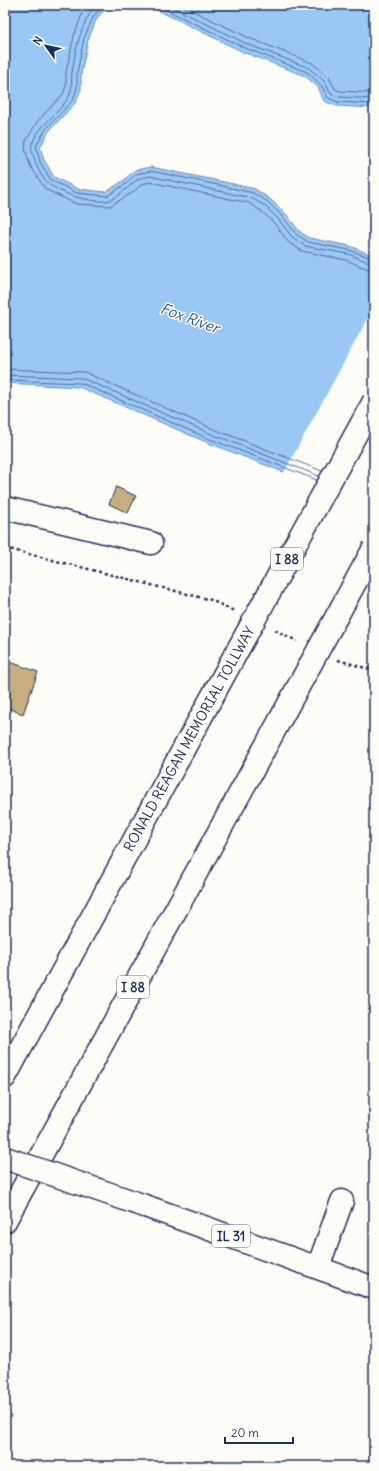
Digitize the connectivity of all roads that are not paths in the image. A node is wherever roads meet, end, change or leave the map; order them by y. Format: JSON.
{"nodes":[{"id":1,"x":374,"y":401,"type":"edge"},
{"id":2,"x":5,"y":508,"type":"edge"},
{"id":3,"x":151,"y":543,"type":"dead end"},
{"id":4,"x":374,"y":548,"type":"edge"},
{"id":5,"x":5,"y":1078,"type":"edge"},
{"id":6,"x":5,"y":1158,"type":"edge"},
{"id":7,"x":342,"y":1201,"type":"dead end"},
{"id":8,"x":5,"y":1221,"type":"edge"},
{"id":9,"x":318,"y":1267,"type":"junction"},
{"id":10,"x":374,"y":1288,"type":"edge"}],
"edges":[{"from":1,"to":5,"type":"main road","name":"RONALD REAGAN MEMORIAL TOLLWAY","number":"I 88","bridge":true},
{"from":2,"to":3,"type":"main road"},
{"from":4,"to":8,"type":"main road","number":"I 88","bridge":true},
{"from":6,"to":9,"type":"main road","number":"IL 31","bridge":true},
{"from":7,"to":9,"type":"main road"},
{"from":9,"to":10,"type":"main road","number":"IL 31"}]}
